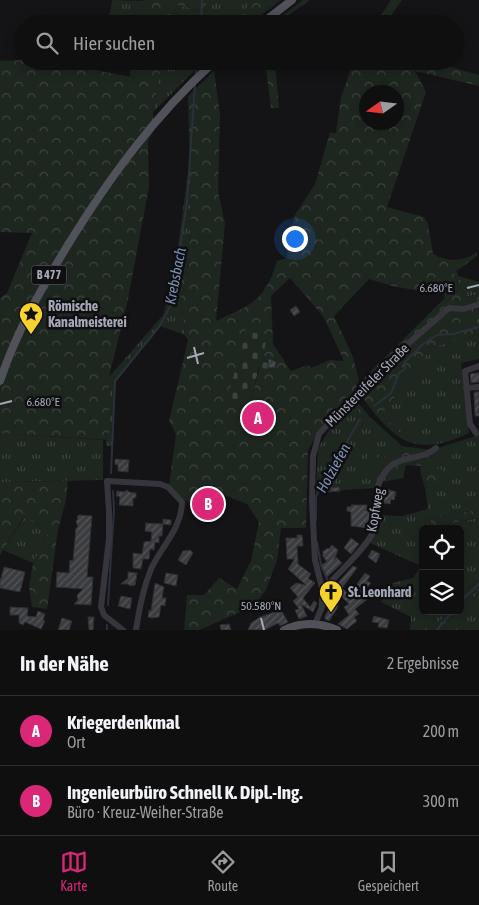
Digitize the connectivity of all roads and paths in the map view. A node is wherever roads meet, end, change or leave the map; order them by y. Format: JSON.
{"nodes":[{"id":1,"x":292,"y":0,"type":"edge"},
{"id":2,"x":273,"y":15,"type":"edge"},
{"id":3,"x":206,"y":70,"type":"edge"},
{"id":4,"x":479,"y":304,"type":"edge"},
{"id":5,"x":479,"y":366,"type":"edge"},
{"id":6,"x":0,"y":381,"type":"edge"},
{"id":7,"x":479,"y":387,"type":"edge"},
{"id":8,"x":466,"y":388,"type":"junction"},
{"id":9,"x":476,"y":433,"type":"dead end"},
{"id":10,"x":436,"y":448,"type":"dead end"},
{"id":11,"x":322,"y":588,"type":"junction"},
{"id":12,"x":315,"y":624,"type":"junction"},
{"id":13,"x":123,"y":630,"type":"edge"},
{"id":14,"x":136,"y":630,"type":"edge"},
{"id":15,"x":284,"y":630,"type":"edge"},
{"id":16,"x":337,"y":630,"type":"edge"}],
"edges":[{"from":1,"to":2,"type":"main road"},
{"from":3,"to":6,"type":"main road","number":"B 477"},
{"from":4,"to":11,"type":"street","name":"Münstereifeler Straße"},
{"from":5,"to":8,"type":"street"},
{"from":7,"to":8,"type":"street"},
{"from":8,"to":9,"type":"street"},
{"from":10,"to":11,"type":"street","name":"Kopfweg"},
{"from":11,"to":12,"type":"street","name":"Münstereifeler Straße"},
{"from":12,"to":15,"type":"main road"},
{"from":12,"to":16,"type":"main road"},
{"from":13,"to":14,"type":"street"}]}
